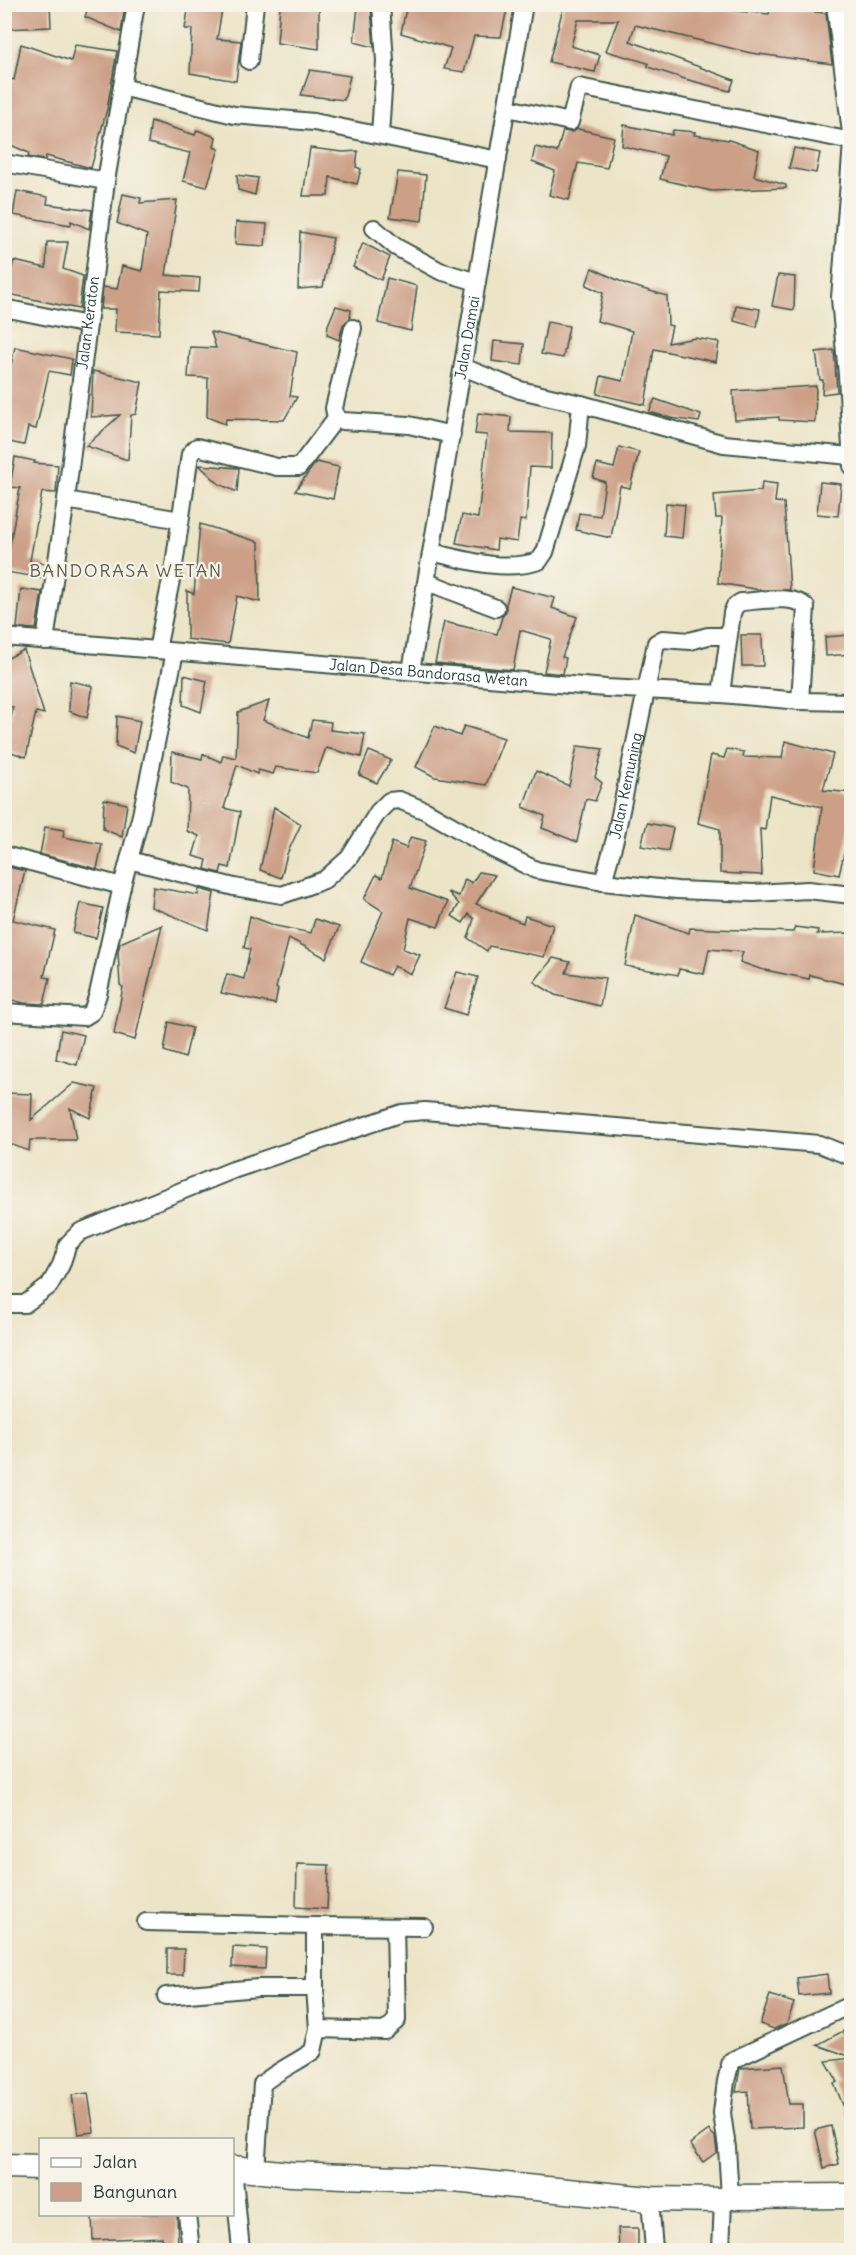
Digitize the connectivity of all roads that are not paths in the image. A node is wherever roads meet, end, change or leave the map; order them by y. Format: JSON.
{"nodes":[{"id":1,"x":136,"y":4,"type":"edge"},
{"id":2,"x":255,"y":4,"type":"edge"},
{"id":3,"x":381,"y":4,"type":"edge"},
{"id":4,"x":524,"y":4,"type":"edge"},
{"id":5,"x":835,"y":4,"type":"edge"},
{"id":6,"x":249,"y":61,"type":"dead end"},
{"id":7,"x":122,"y":87,"type":"junction"},
{"id":8,"x":849,"y":103,"type":"edge"},
{"id":9,"x":508,"y":108,"type":"junction"},
{"id":10,"x":380,"y":134,"type":"junction"},
{"id":11,"x":852,"y":141,"type":"edge"},
{"id":12,"x":498,"y":160,"type":"junction"},
{"id":13,"x":4,"y":163,"type":"edge"},
{"id":14,"x":106,"y":181,"type":"junction"},
{"id":15,"x":374,"y":228,"type":"dead end"},
{"id":16,"x":477,"y":282,"type":"junction"},
{"id":17,"x":4,"y":308,"type":"edge"},
{"id":18,"x":88,"y":325,"type":"junction"},
{"id":19,"x":353,"y":328,"type":"dead end"},
{"id":20,"x":464,"y":367,"type":"junction"},
{"id":21,"x":582,"y":404,"type":"junction"},
{"id":22,"x":336,"y":418,"type":"junction"},
{"id":23,"x":452,"y":435,"type":"junction"},
{"id":24,"x":851,"y":461,"type":"edge"},
{"id":25,"x":66,"y":500,"type":"junction"},
{"id":26,"x":180,"y":520,"type":"junction"},
{"id":27,"x":432,"y":552,"type":"junction"},
{"id":28,"x":427,"y":582,"type":"junction"},
{"id":29,"x":496,"y":608,"type":"dead end"},
{"id":30,"x":728,"y":636,"type":"junction"},
{"id":31,"x":4,"y":637,"type":"edge"},
{"id":32,"x":45,"y":641,"type":"junction"},
{"id":33,"x":157,"y":650,"type":"junction"},
{"id":34,"x":175,"y":652,"type":"junction"},
{"id":35,"x":411,"y":671,"type":"junction"},
{"id":36,"x":646,"y":690,"type":"junction"},
{"id":37,"x":721,"y":694,"type":"junction"},
{"id":38,"x":851,"y":698,"type":"edge"},
{"id":39,"x":800,"y":701,"type":"junction"},
{"id":40,"x":4,"y":855,"type":"edge"},
{"id":41,"x":129,"y":860,"type":"junction"},
{"id":42,"x":603,"y":882,"type":"junction"},
{"id":43,"x":123,"y":886,"type":"junction"},
{"id":44,"x":852,"y":895,"type":"edge"},
{"id":45,"x":4,"y":1012,"type":"edge"},
{"id":46,"x":852,"y":1157,"type":"edge"},
{"id":47,"x":4,"y":1304,"type":"edge"},
{"id":48,"x":146,"y":1922,"type":"dead end"},
{"id":49,"x":315,"y":1926,"type":"junction"},
{"id":50,"x":395,"y":1927,"type":"junction"},
{"id":51,"x":424,"y":1927,"type":"dead end"},
{"id":52,"x":315,"y":1988,"type":"junction"},
{"id":53,"x":166,"y":1996,"type":"dead end"},
{"id":54,"x":852,"y":2004,"type":"edge"},
{"id":55,"x":318,"y":2029,"type":"junction"},
{"id":56,"x":4,"y":2166,"type":"edge"},
{"id":57,"x":39,"y":2167,"type":"edge"},
{"id":58,"x":240,"y":2169,"type":"edge"},
{"id":59,"x":852,"y":2196,"type":"edge"},
{"id":60,"x":727,"y":2198,"type":"junction"},
{"id":61,"x":650,"y":2199,"type":"junction"},
{"id":62,"x":186,"y":2216,"type":"edge"},
{"id":63,"x":191,"y":2250,"type":"edge"},
{"id":64,"x":241,"y":2250,"type":"edge"},
{"id":65,"x":654,"y":2250,"type":"edge"},
{"id":66,"x":721,"y":2250,"type":"edge"}],
"edges":[{"from":1,"to":7,"type":"street","name":"Jalan Keraton"},
{"from":2,"to":6,"type":"street"},
{"from":3,"to":10,"type":"street"},
{"from":4,"to":9,"type":"street","name":"Jalan Damai"},
{"from":5,"to":8,"type":"street"},
{"from":7,"to":10,"type":"street"},
{"from":7,"to":14,"type":"street","name":"Jalan Keraton"},
{"from":8,"to":11,"type":"street"},
{"from":9,"to":11,"type":"street"},
{"from":9,"to":12,"type":"street","name":"Jalan Damai"},
{"from":10,"to":12,"type":"street"},
{"from":11,"to":24,"type":"street"},
{"from":12,"to":16,"type":"street","name":"Jalan Damai"},
{"from":13,"to":14,"type":"street"},
{"from":14,"to":18,"type":"street","name":"Jalan Keraton"},
{"from":15,"to":16,"type":"street"},
{"from":16,"to":20,"type":"street","name":"Jalan Damai"},
{"from":17,"to":18,"type":"street"},
{"from":18,"to":25,"type":"street","name":"Jalan Keraton"},
{"from":19,"to":22,"type":"street"},
{"from":20,"to":21,"type":"street"},
{"from":20,"to":23,"type":"street","name":"Jalan Damai"},
{"from":21,"to":24,"type":"street"},
{"from":21,"to":27,"type":"street"},
{"from":22,"to":23,"type":"street"},
{"from":22,"to":26,"type":"street"},
{"from":23,"to":27,"type":"street","name":"Jalan Damai"},
{"from":25,"to":26,"type":"street"},
{"from":25,"to":32,"type":"street","name":"Jalan Keraton"},
{"from":26,"to":33,"type":"street"},
{"from":27,"to":28,"type":"street","name":"Jalan Damai"},
{"from":28,"to":29,"type":"street"},
{"from":28,"to":35,"type":"street","name":"Jalan Damai"},
{"from":30,"to":36,"type":"street","name":"Jalan Kemuning"},
{"from":30,"to":37,"type":"street"},
{"from":30,"to":39,"type":"street"},
{"from":31,"to":32,"type":"street","name":"Jalan Desa Bandorasa Wetan"},
{"from":32,"to":33,"type":"street","name":"Jalan Desa Bandorasa Wetan"},
{"from":33,"to":34,"type":"street","name":"Jalan Desa Bandorasa Wetan"},
{"from":34,"to":35,"type":"street","name":"Jalan Desa Bandorasa Wetan"},
{"from":34,"to":41,"type":"street"},
{"from":35,"to":36,"type":"street","name":"Jalan Desa Bandorasa Wetan"},
{"from":36,"to":37,"type":"street","name":"Jalan Desa Bandorasa Wetan"},
{"from":36,"to":42,"type":"street","name":"Jalan Kemuning"},
{"from":37,"to":39,"type":"street","name":"Jalan Desa Bandorasa Wetan"},
{"from":38,"to":39,"type":"street","name":"Jalan Desa Bandorasa Wetan"},
{"from":40,"to":43,"type":"street"},
{"from":41,"to":42,"type":"street"},
{"from":41,"to":43,"type":"street"},
{"from":42,"to":44,"type":"street"},
{"from":43,"to":45,"type":"street"},
{"from":46,"to":47,"type":"street"},
{"from":48,"to":49,"type":"street"},
{"from":49,"to":50,"type":"street"},
{"from":49,"to":52,"type":"street"},
{"from":50,"to":51,"type":"street"},
{"from":50,"to":55,"type":"street"},
{"from":52,"to":53,"type":"street"},
{"from":52,"to":55,"type":"street"},
{"from":54,"to":60,"type":"street"},
{"from":55,"to":58,"type":"street"},
{"from":56,"to":57,"type":"street"},
{"from":58,"to":61,"type":"street"},
{"from":58,"to":64,"type":"street"},
{"from":59,"to":60,"type":"street"},
{"from":60,"to":61,"type":"street"},
{"from":60,"to":66,"type":"street"},
{"from":61,"to":65,"type":"street"},
{"from":62,"to":63,"type":"street"}]}
